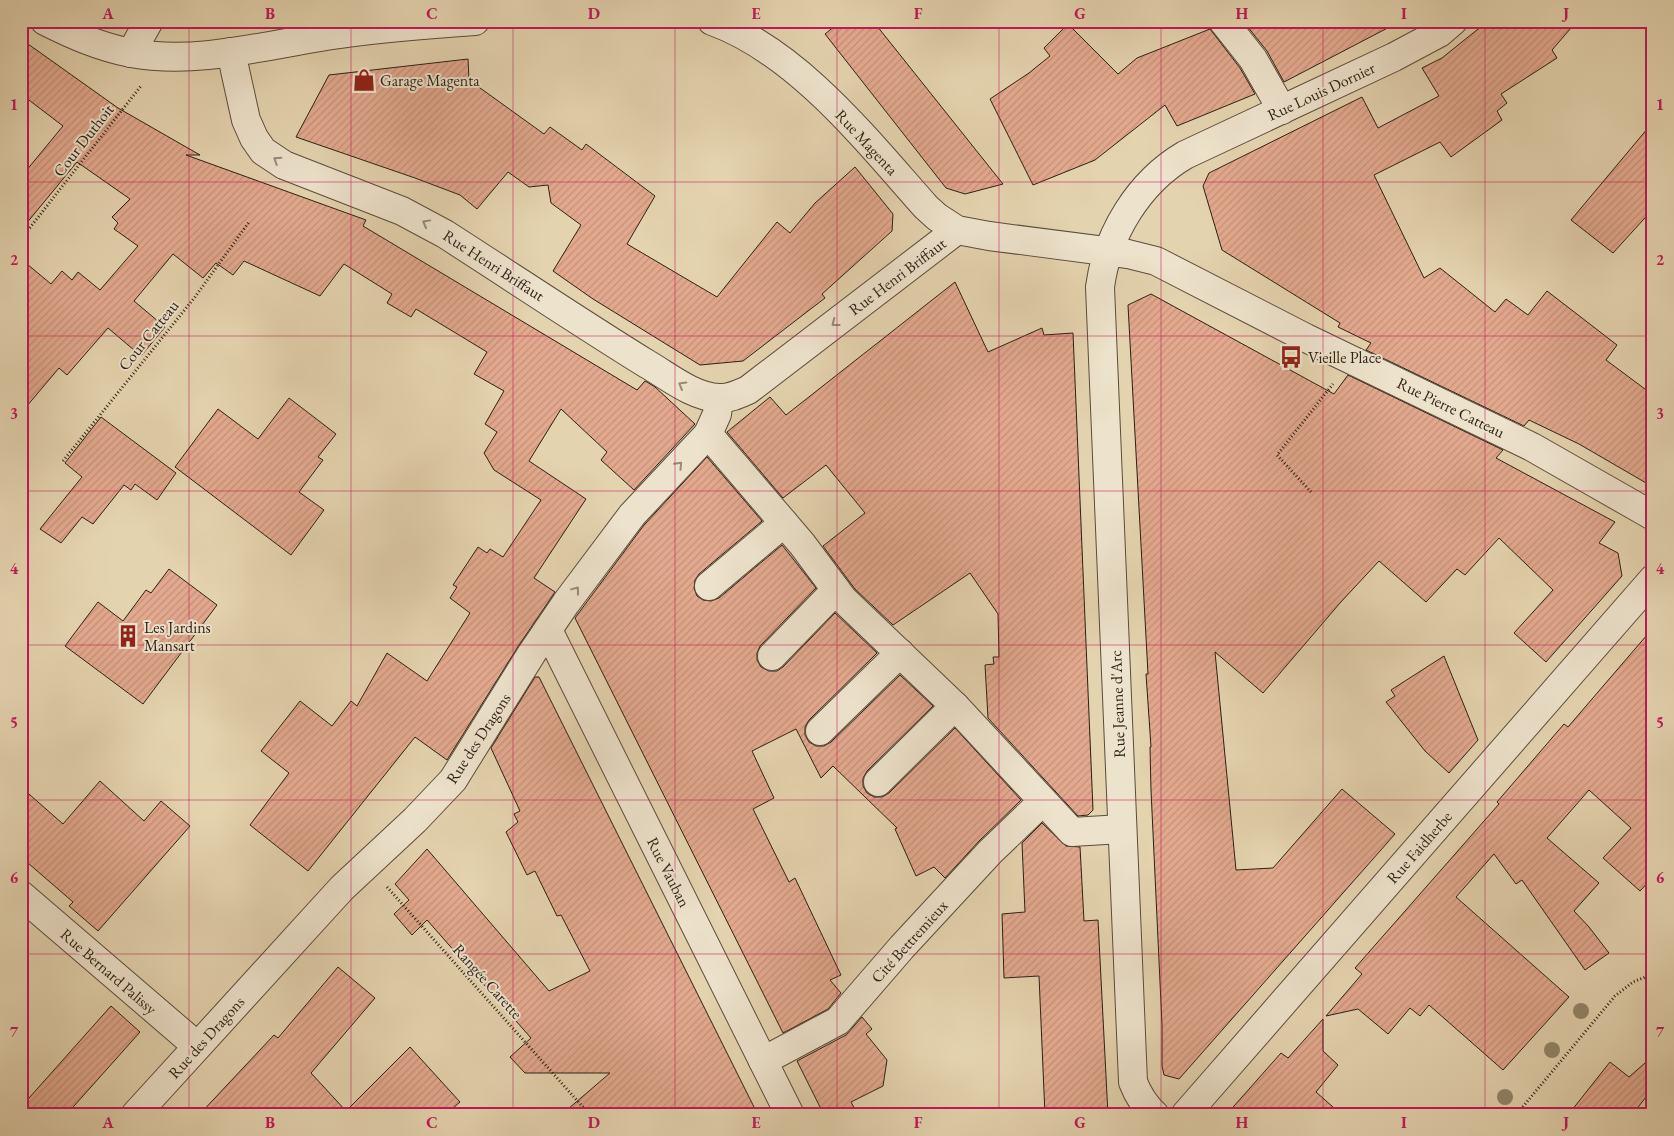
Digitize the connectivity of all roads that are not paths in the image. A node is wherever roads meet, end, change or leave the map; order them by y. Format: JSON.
{"nodes":[{"id":1,"x":45,"y":21,"type":"edge"},
{"id":2,"x":149,"y":21,"type":"edge"},
{"id":3,"x":475,"y":21,"type":"edge"},
{"id":4,"x":712,"y":21,"type":"edge"},
{"id":5,"x":1223,"y":21,"type":"edge"},
{"id":6,"x":1453,"y":21,"type":"edge"},
{"id":7,"x":231,"y":52,"type":"junction"},
{"id":8,"x":131,"y":53,"type":"junction"},
{"id":9,"x":1282,"y":110,"type":"junction"},
{"id":10,"x":957,"y":230,"type":"junction"},
{"id":11,"x":1108,"y":252,"type":"junction"},
{"id":12,"x":720,"y":398,"type":"junction"},
{"id":13,"x":708,"y":434,"type":"junction"},
{"id":14,"x":1653,"y":516,"type":"edge"},
{"id":15,"x":784,"y":523,"type":"junction"},
{"id":16,"x":1653,"y":579,"type":"edge"},
{"id":17,"x":709,"y":586,"type":"dead end"},
{"id":18,"x":836,"y":590,"type":"junction"},
{"id":19,"x":548,"y":630,"type":"junction"},
{"id":20,"x":900,"y":653,"type":"junction"},
{"id":21,"x":772,"y":656,"type":"dead end"},
{"id":22,"x":955,"y":706,"type":"junction"},
{"id":23,"x":820,"y":731,"type":"dead end"},
{"id":24,"x":878,"y":782,"type":"dead end"},
{"id":25,"x":1042,"y":802,"type":"junction"},
{"id":26,"x":1122,"y":829,"type":"junction"},
{"id":27,"x":21,"y":895,"type":"edge"},
{"id":28,"x":197,"y":1046,"type":"junction"},
{"id":29,"x":763,"y":1061,"type":"junction"},
{"id":30,"x":135,"y":1115,"type":"edge"},
{"id":31,"x":790,"y":1115,"type":"edge"},
{"id":32,"x":1155,"y":1115,"type":"edge"},
{"id":33,"x":1185,"y":1115,"type":"edge"}],
"edges":[{"from":1,"to":8,"type":"street"},
{"from":2,"to":8,"type":"street"},
{"from":3,"to":7,"type":"street"},
{"from":4,"to":10,"type":"street","name":"Rue Magenta"},
{"from":5,"to":9,"type":"street"},
{"from":6,"to":9,"type":"street","name":"Rue Louis Dornier"},
{"from":7,"to":8,"type":"street"},
{"from":12,"to":7,"type":"street","name":"Rue Henri Briffaut","one_way":true},
{"from":9,"to":11,"type":"street","name":"Rue Louis Dornier"},
{"from":10,"to":11,"type":"street","name":"Rue Magenta"},
{"from":10,"to":12,"type":"street","name":"Rue Henri Briffaut","one_way":true},
{"from":11,"to":14,"type":"street","name":"Rue Pierre Catteau"},
{"from":11,"to":26,"type":"street","name":"Rue Jeanne d'Arc"},
{"from":12,"to":13,"type":"street","name":"Rue des Dragons"},
{"from":13,"to":15,"type":"street"},
{"from":19,"to":13,"type":"street","name":"Rue des Dragons","one_way":true},
{"from":15,"to":17,"type":"street"},
{"from":15,"to":18,"type":"street"},
{"from":16,"to":33,"type":"street","name":"Rue Faidherbe"},
{"from":18,"to":20,"type":"street"},
{"from":18,"to":21,"type":"street"},
{"from":19,"to":28,"type":"street","name":"Rue des Dragons"},
{"from":19,"to":29,"type":"street","name":"Rue Vauban"},
{"from":20,"to":22,"type":"street"},
{"from":20,"to":23,"type":"street"},
{"from":22,"to":24,"type":"street"},
{"from":22,"to":25,"type":"street"},
{"from":25,"to":26,"type":"street"},
{"from":25,"to":29,"type":"street","name":"Cité Bettremieux"},
{"from":26,"to":32,"type":"street","name":"Rue Jeanne d'Arc"},
{"from":27,"to":28,"type":"street","name":"Rue Bernard Palissy"},
{"from":28,"to":30,"type":"street","name":"Rue des Dragons"},
{"from":29,"to":31,"type":"street","name":"Rue Vauban"}]}
